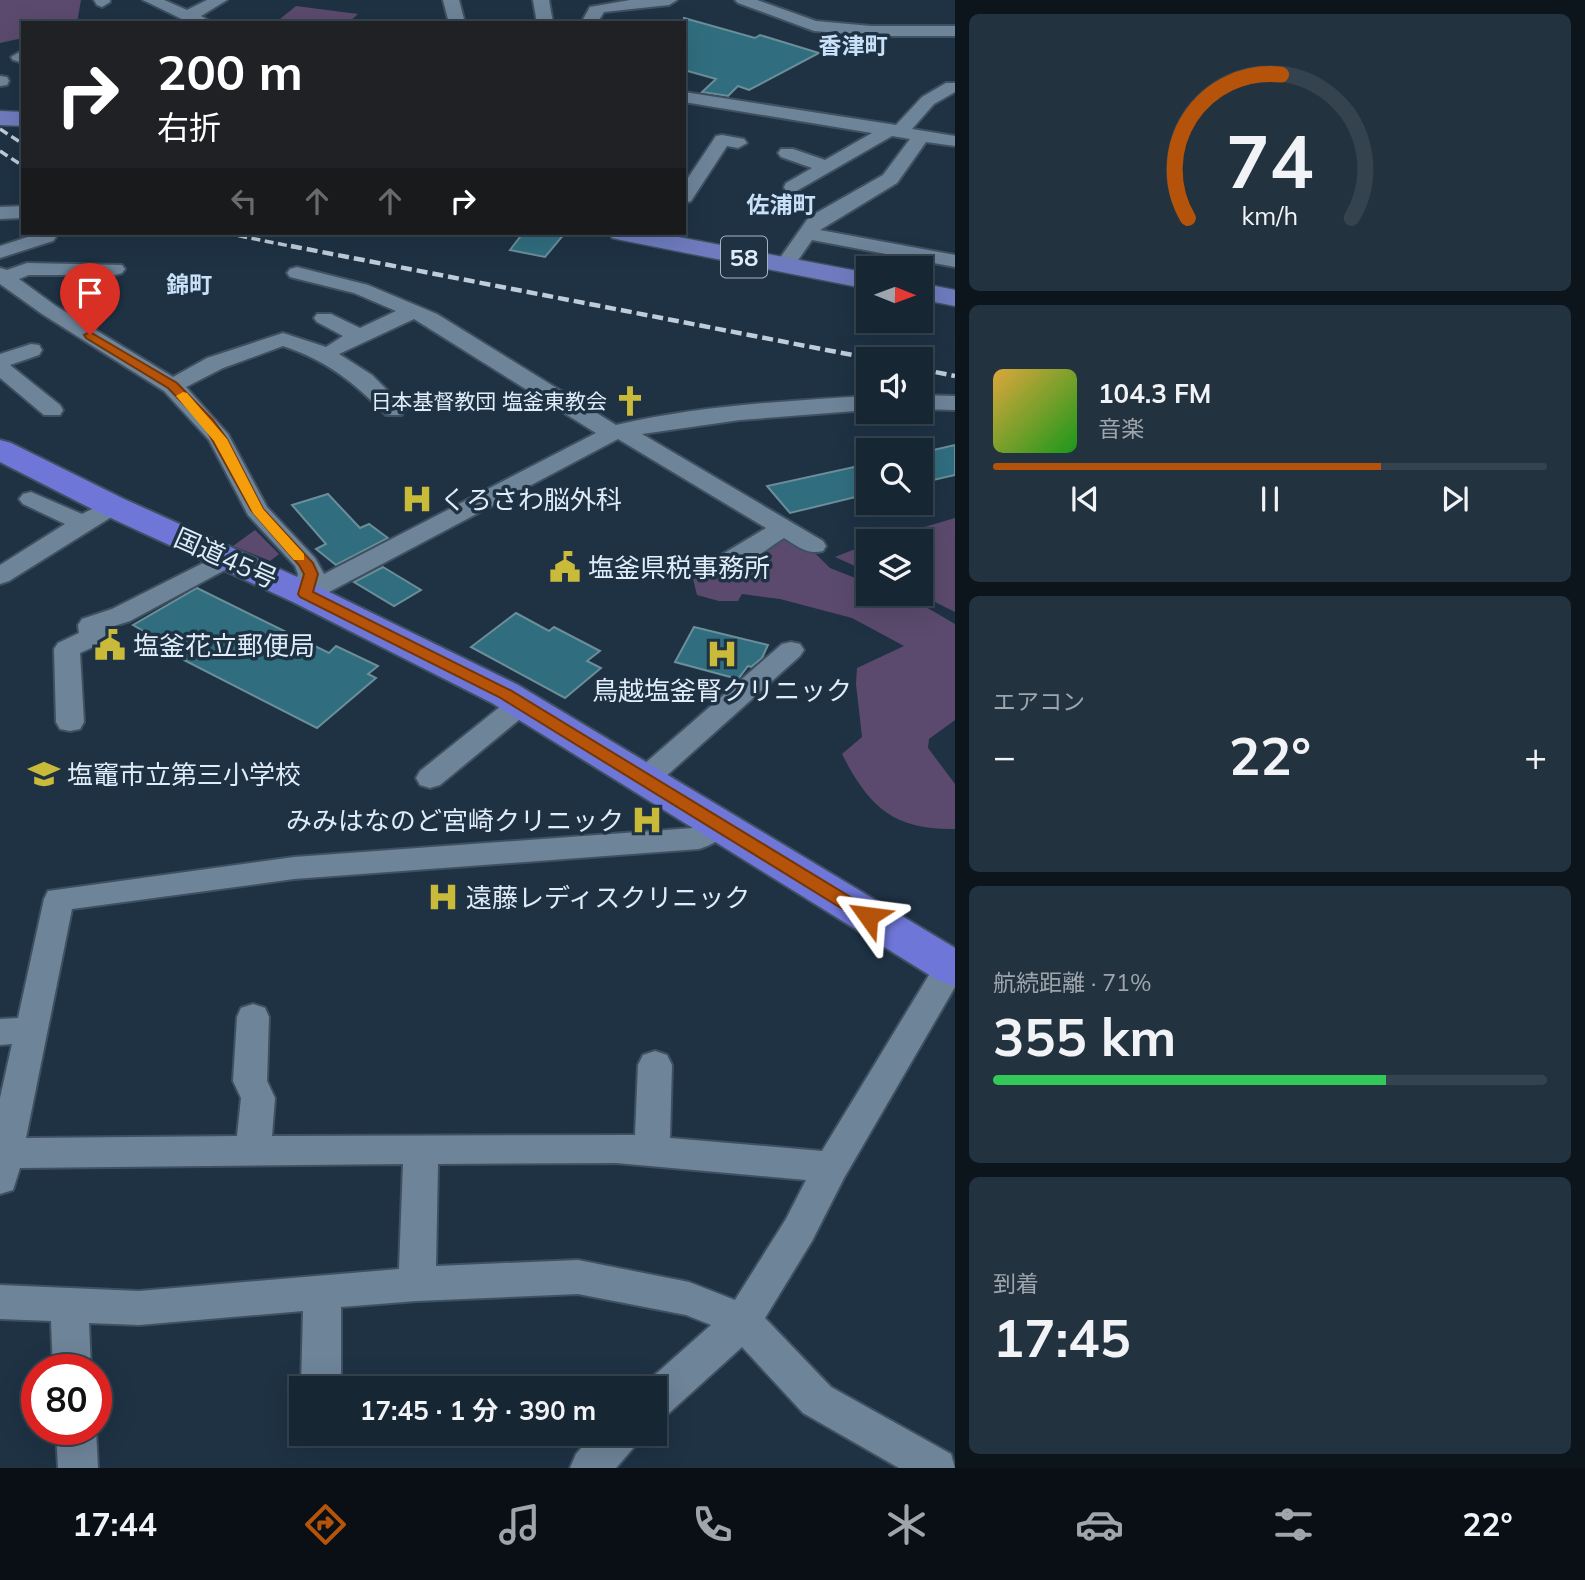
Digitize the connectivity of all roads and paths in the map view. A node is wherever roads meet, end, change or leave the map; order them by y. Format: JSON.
{"nodes":[{"id":1,"x":151,"y":0,"type":"edge"},
{"id":2,"x":451,"y":0,"type":"edge"},
{"id":3,"x":541,"y":0,"type":"edge"},
{"id":4,"x":669,"y":0,"type":"edge"},
{"id":5,"x":743,"y":0,"type":"edge"},
{"id":6,"x":225,"y":1,"type":"edge"},
{"id":7,"x":155,"y":18,"type":"dead end"},
{"id":8,"x":194,"y":18,"type":"edge"},
{"id":9,"x":456,"y":21,"type":"edge"},
{"id":10,"x":545,"y":21,"type":"edge"},
{"id":11,"x":590,"y":21,"type":"edge"},
{"id":12,"x":955,"y":31,"type":"edge"},
{"id":13,"x":952,"y":87,"type":"dead end"},
{"id":14,"x":686,"y":97,"type":"edge"},
{"id":15,"x":895,"y":130,"type":"junction"},
{"id":16,"x":922,"y":135,"type":"junction"},
{"id":17,"x":955,"y":141,"type":"edge"},
{"id":18,"x":738,"y":143,"type":"dead end"},
{"id":19,"x":787,"y":153,"type":"dead end"},
{"id":20,"x":826,"y":167,"type":"junction"},
{"id":21,"x":793,"y":187,"type":"dead end"},
{"id":22,"x":686,"y":194,"type":"edge"},
{"id":23,"x":21,"y":212,"type":"edge"},
{"id":24,"x":0,"y":213,"type":"edge"},
{"id":25,"x":807,"y":233,"type":"junction"},
{"id":26,"x":46,"y":236,"type":"dead end"},
{"id":27,"x":659,"y":236,"type":"edge"},
{"id":28,"x":0,"y":252,"type":"edge"},
{"id":29,"x":955,"y":261,"type":"edge"},
{"id":30,"x":785,"y":265,"type":"junction"},
{"id":31,"x":115,"y":269,"type":"dead end"},
{"id":32,"x":297,"y":273,"type":"dead end"},
{"id":33,"x":2,"y":276,"type":"edge"},
{"id":34,"x":856,"y":279,"type":"edge"},
{"id":35,"x":933,"y":294,"type":"edge"},
{"id":36,"x":955,"y":298,"type":"edge"},
{"id":37,"x":414,"y":311,"type":"junction"},
{"id":38,"x":324,"y":318,"type":"dead end"},
{"id":39,"x":360,"y":337,"type":"junction"},
{"id":40,"x":336,"y":348,"type":"dead end"},
{"id":41,"x":31,"y":350,"type":"dead end"},
{"id":42,"x":0,"y":361,"type":"edge"},
{"id":43,"x":0,"y":367,"type":"edge"},
{"id":44,"x":172,"y":386,"type":"junction"},
{"id":45,"x":933,"y":402,"type":"edge"},
{"id":46,"x":955,"y":403,"type":"edge"},
{"id":47,"x":856,"y":404,"type":"edge"},
{"id":48,"x":52,"y":410,"type":"dead end"},
{"id":49,"x":394,"y":410,"type":"dead end"},
{"id":50,"x":617,"y":432,"type":"junction"},
{"id":51,"x":0,"y":450,"type":"edge"},
{"id":52,"x":31,"y":499,"type":"dead end"},
{"id":53,"x":98,"y":515,"type":"junction"},
{"id":54,"x":784,"y":528,"type":"junction"},
{"id":55,"x":814,"y":546,"type":"dead end"},
{"id":56,"x":227,"y":559,"type":"junction"},
{"id":57,"x":730,"y":560,"type":"dead end"},
{"id":58,"x":0,"y":576,"type":"edge"},
{"id":59,"x":305,"y":594,"type":"junction"},
{"id":60,"x":791,"y":650,"type":"dead end"},
{"id":61,"x":522,"y":704,"type":"junction"},
{"id":62,"x":70,"y":722,"type":"dead end"},
{"id":63,"x":430,"y":779,"type":"dead end"},
{"id":64,"x":645,"y":779,"type":"junction"},
{"id":65,"x":719,"y":825,"type":"junction"},
{"id":66,"x":953,"y":968,"type":"edge"},
{"id":67,"x":253,"y":1017,"type":"dead end"},
{"id":68,"x":32,"y":1030,"type":"junction"},
{"id":69,"x":0,"y":1032,"type":"edge"},
{"id":70,"x":655,"y":1065,"type":"dead end"},
{"id":71,"x":421,"y":1149,"type":"junction"},
{"id":72,"x":253,"y":1150,"type":"junction"},
{"id":73,"x":652,"y":1152,"type":"junction"},
{"id":74,"x":2,"y":1162,"type":"edge"},
{"id":75,"x":831,"y":1167,"type":"junction"},
{"id":76,"x":417,"y":1284,"type":"junction"},
{"id":77,"x":322,"y":1293,"type":"junction"},
{"id":78,"x":0,"y":1301,"type":"edge"},
{"id":79,"x":69,"y":1306,"type":"junction"},
{"id":80,"x":743,"y":1321,"type":"junction"},
{"id":81,"x":71,"y":1354,"type":"edge"},
{"id":82,"x":321,"y":1376,"type":"edge"},
{"id":83,"x":667,"y":1389,"type":"edge"},
{"id":84,"x":77,"y":1445,"type":"edge"},
{"id":85,"x":609,"y":1446,"type":"edge"},
{"id":86,"x":78,"y":1468,"type":"edge"},
{"id":87,"x":590,"y":1468,"type":"edge"},
{"id":88,"x":937,"y":1468,"type":"edge"}],
"edges":[{"from":1,"to":8,"type":"street"},
{"from":2,"to":9,"type":"street"},
{"from":3,"to":10,"type":"street"},
{"from":4,"to":11,"type":"street"},
{"from":5,"to":12,"type":"street"},
{"from":6,"to":8,"type":"street"},
{"from":7,"to":8,"type":"street"},
{"from":13,"to":15,"type":"street"},
{"from":14,"to":15,"type":"street"},
{"from":15,"to":16,"type":"street"},
{"from":15,"to":20,"type":"street"},
{"from":16,"to":17,"type":"street"},
{"from":16,"to":25,"type":"street"},
{"from":18,"to":22,"type":"street"},
{"from":19,"to":20,"type":"street"},
{"from":20,"to":21,"type":"street"},
{"from":23,"to":24,"type":"street"},
{"from":25,"to":29,"type":"street"},
{"from":25,"to":30,"type":"street"},
{"from":26,"to":28,"type":"street"},
{"from":27,"to":30,"type":"main road","number":"58"},
{"from":30,"to":34,"type":"main road","number":"58"},
{"from":31,"to":33,"type":"street"},
{"from":32,"to":37,"type":"street"},
{"from":33,"to":44,"type":"street"},
{"from":35,"to":36,"type":"main road"},
{"from":37,"to":39,"type":"street"},
{"from":37,"to":50,"type":"street"},
{"from":38,"to":39,"type":"street"},
{"from":39,"to":40,"type":"street"},
{"from":41,"to":42,"type":"street"},
{"from":43,"to":48,"type":"street"},
{"from":44,"to":49,"type":"street"},
{"from":44,"to":59,"type":"street"},
{"from":45,"to":46,"type":"street"},
{"from":47,"to":50,"type":"street"},
{"from":50,"to":54,"type":"street"},
{"from":50,"to":59,"type":"street"},
{"from":51,"to":53,"type":"highway","name":"国道45号"},
{"from":52,"to":53,"type":"street"},
{"from":53,"to":56,"type":"highway","name":"国道45号"},
{"from":53,"to":58,"type":"street"},
{"from":54,"to":55,"type":"street"},
{"from":54,"to":57,"type":"street"},
{"from":56,"to":59,"type":"highway","name":"国道45号"},
{"from":56,"to":62,"type":"street"},
{"from":59,"to":61,"type":"highway","name":"国道45号"},
{"from":60,"to":64,"type":"street"},
{"from":61,"to":63,"type":"street"},
{"from":61,"to":64,"type":"highway","name":"国道45号"},
{"from":64,"to":65,"type":"highway","name":"国道45号"},
{"from":65,"to":66,"type":"highway","name":"国道45号"},
{"from":65,"to":68,"type":"street"},
{"from":66,"to":75,"type":"street"},
{"from":67,"to":72,"type":"street"},
{"from":68,"to":69,"type":"street"},
{"from":68,"to":74,"type":"street"},
{"from":70,"to":73,"type":"street"},
{"from":71,"to":72,"type":"street"},
{"from":71,"to":73,"type":"street"},
{"from":71,"to":76,"type":"street"},
{"from":72,"to":74,"type":"street"},
{"from":73,"to":75,"type":"street"},
{"from":75,"to":80,"type":"street"},
{"from":76,"to":77,"type":"street"},
{"from":76,"to":80,"type":"street"},
{"from":77,"to":79,"type":"street"},
{"from":77,"to":82,"type":"street"},
{"from":78,"to":79,"type":"street"},
{"from":79,"to":81,"type":"street"},
{"from":80,"to":83,"type":"street"},
{"from":80,"to":88,"type":"street"},
{"from":84,"to":86,"type":"street"},
{"from":85,"to":87,"type":"street"}]}
